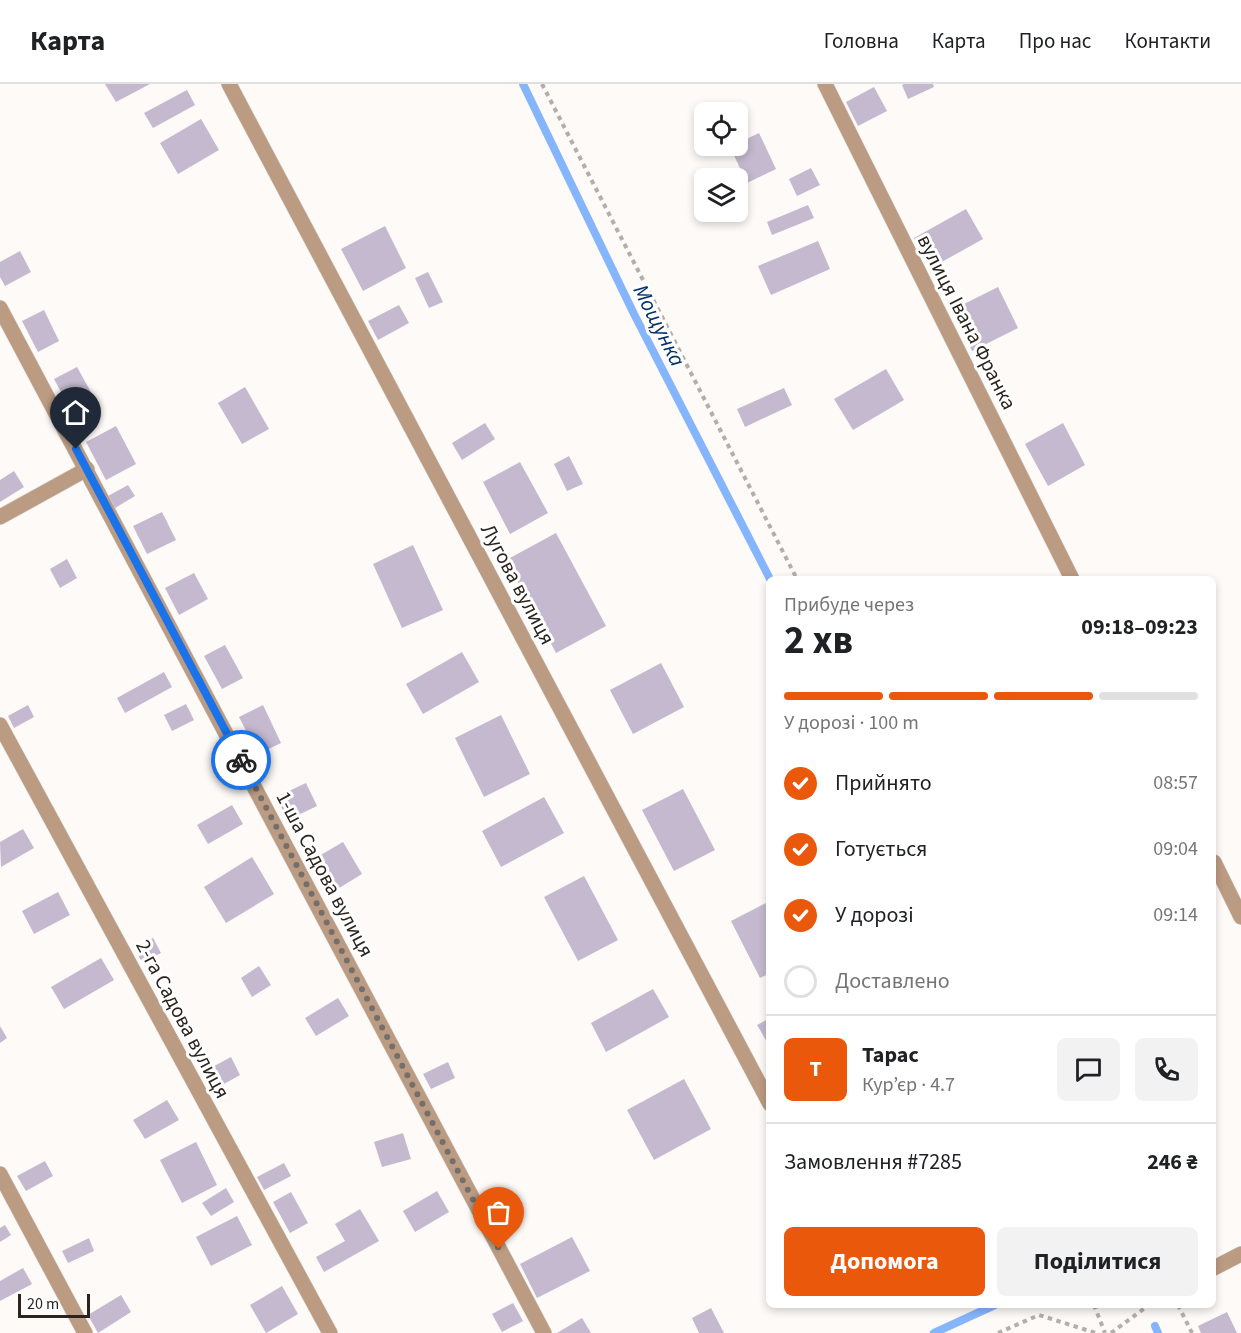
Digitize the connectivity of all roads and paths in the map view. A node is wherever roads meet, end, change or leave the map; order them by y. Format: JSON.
{"nodes":[{"id":1,"x":229,"y":84,"type":"edge"},
{"id":2,"x":542,"y":84,"type":"edge"},
{"id":3,"x":825,"y":84,"type":"edge"},
{"id":4,"x":0,"y":308,"type":"edge"},
{"id":5,"x":87,"y":469,"type":"junction"},
{"id":6,"x":0,"y":517,"type":"edge"},
{"id":7,"x":795,"y":576,"type":"edge"},
{"id":8,"x":1071,"y":576,"type":"edge"},
{"id":9,"x":0,"y":725,"type":"edge"},
{"id":10,"x":1216,"y":866,"type":"edge"},
{"id":11,"x":1241,"y":917,"type":"edge"},
{"id":12,"x":766,"y":1096,"type":"edge"},
{"id":13,"x":0,"y":1174,"type":"edge"},
{"id":14,"x":1241,"y":1254,"type":"edge"},
{"id":15,"x":1216,"y":1267,"type":"edge"},
{"id":16,"x":1095,"y":1308,"type":"edge"},
{"id":17,"x":1145,"y":1308,"type":"edge"},
{"id":18,"x":1180,"y":1308,"type":"edge"},
{"id":19,"x":85,"y":1333,"type":"edge"},
{"id":20,"x":330,"y":1333,"type":"edge"},
{"id":21,"x":544,"y":1333,"type":"edge"},
{"id":22,"x":998,"y":1333,"type":"edge"},
{"id":23,"x":1096,"y":1333,"type":"edge"},
{"id":24,"x":1105,"y":1333,"type":"edge"},
{"id":25,"x":1111,"y":1333,"type":"edge"},
{"id":26,"x":1192,"y":1333,"type":"edge"}],
"edges":[{"from":1,"to":12,"type":"street","name":"Лугова вулиця"},
{"from":2,"to":7,"type":"path"},
{"from":3,"to":8,"type":"street","name":"вулиця Івана Франка"},
{"from":4,"to":5,"type":"street","name":"1-ша Садова вулиця"},
{"from":5,"to":6,"type":"street"},
{"from":5,"to":21,"type":"street","name":"1-ша Садова вулиця"},
{"from":9,"to":20,"type":"street","name":"2-га Садова вулиця"},
{"from":10,"to":11,"type":"street"},
{"from":13,"to":19,"type":"street"},
{"from":14,"to":15,"type":"street"},
{"from":16,"to":24,"type":"path"},
{"from":17,"to":25,"type":"path"},
{"from":18,"to":26,"type":"path"},
{"from":22,"to":23,"type":"path"}]}
